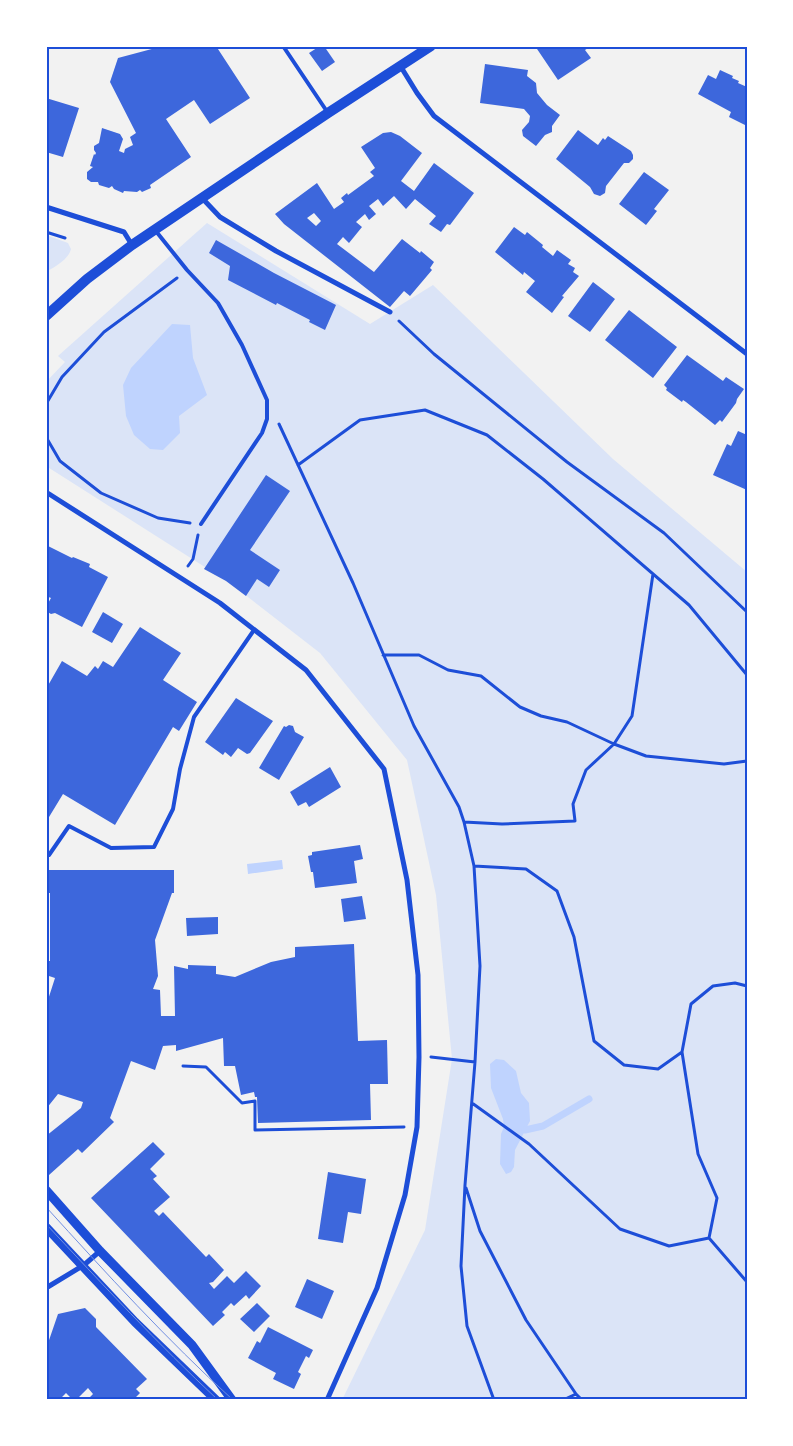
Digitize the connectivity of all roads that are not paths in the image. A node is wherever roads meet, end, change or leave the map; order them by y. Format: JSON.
{"nodes":[{"id":1,"x":431,"y":46,"type":"edge"},
{"id":2,"x":285,"y":48,"type":"edge"},
{"id":3,"x":401,"y":67,"type":"junction"},
{"id":4,"x":328,"y":113,"type":"junction"},
{"id":5,"x":202,"y":197,"type":"junction"},
{"id":6,"x":46,"y":207,"type":"edge"},
{"id":7,"x":156,"y":230,"type":"junction"},
{"id":8,"x":132,"y":245,"type":"junction"},
{"id":9,"x":390,"y":312,"type":"road end"},
{"id":10,"x":46,"y":316,"type":"edge"},
{"id":11,"x":747,"y":354,"type":"edge"},
{"id":12,"x":46,"y":492,"type":"edge"},
{"id":13,"x":201,"y":524,"type":"road end"},
{"id":14,"x":254,"y":630,"type":"junction"},
{"id":15,"x":46,"y":856,"type":"edge"},
{"id":16,"x":46,"y":1190,"type":"edge"},
{"id":17,"x":46,"y":1226,"type":"edge"},
{"id":18,"x":100,"y":1251,"type":"junction"},
{"id":19,"x":82,"y":1266,"type":"junction"},
{"id":20,"x":46,"y":1288,"type":"edge"},
{"id":21,"x":216,"y":1400,"type":"edge"},
{"id":22,"x":232,"y":1400,"type":"edge"},
{"id":23,"x":328,"y":1400,"type":"edge"}],
"edges":[{"from":1,"to":3,"type":"main road"},
{"from":2,"to":4,"type":"lane"},
{"from":3,"to":4,"type":"main road"},
{"from":3,"to":11,"type":"street"},
{"from":4,"to":5,"type":"main road"},
{"from":5,"to":7,"type":"main road"},
{"from":5,"to":9,"type":"street"},
{"from":6,"to":8,"type":"street"},
{"from":7,"to":8,"type":"main road"},
{"from":7,"to":13,"type":"lane"},
{"from":8,"to":10,"type":"main road"},
{"from":12,"to":14,"type":"street"},
{"from":14,"to":15,"type":"lane"},
{"from":14,"to":23,"type":"street"},
{"from":16,"to":18,"type":"street"},
{"from":17,"to":19,"type":"street"},
{"from":18,"to":19,"type":"street"},
{"from":18,"to":22,"type":"street"},
{"from":19,"to":20,"type":"street"},
{"from":19,"to":21,"type":"street"}]}
